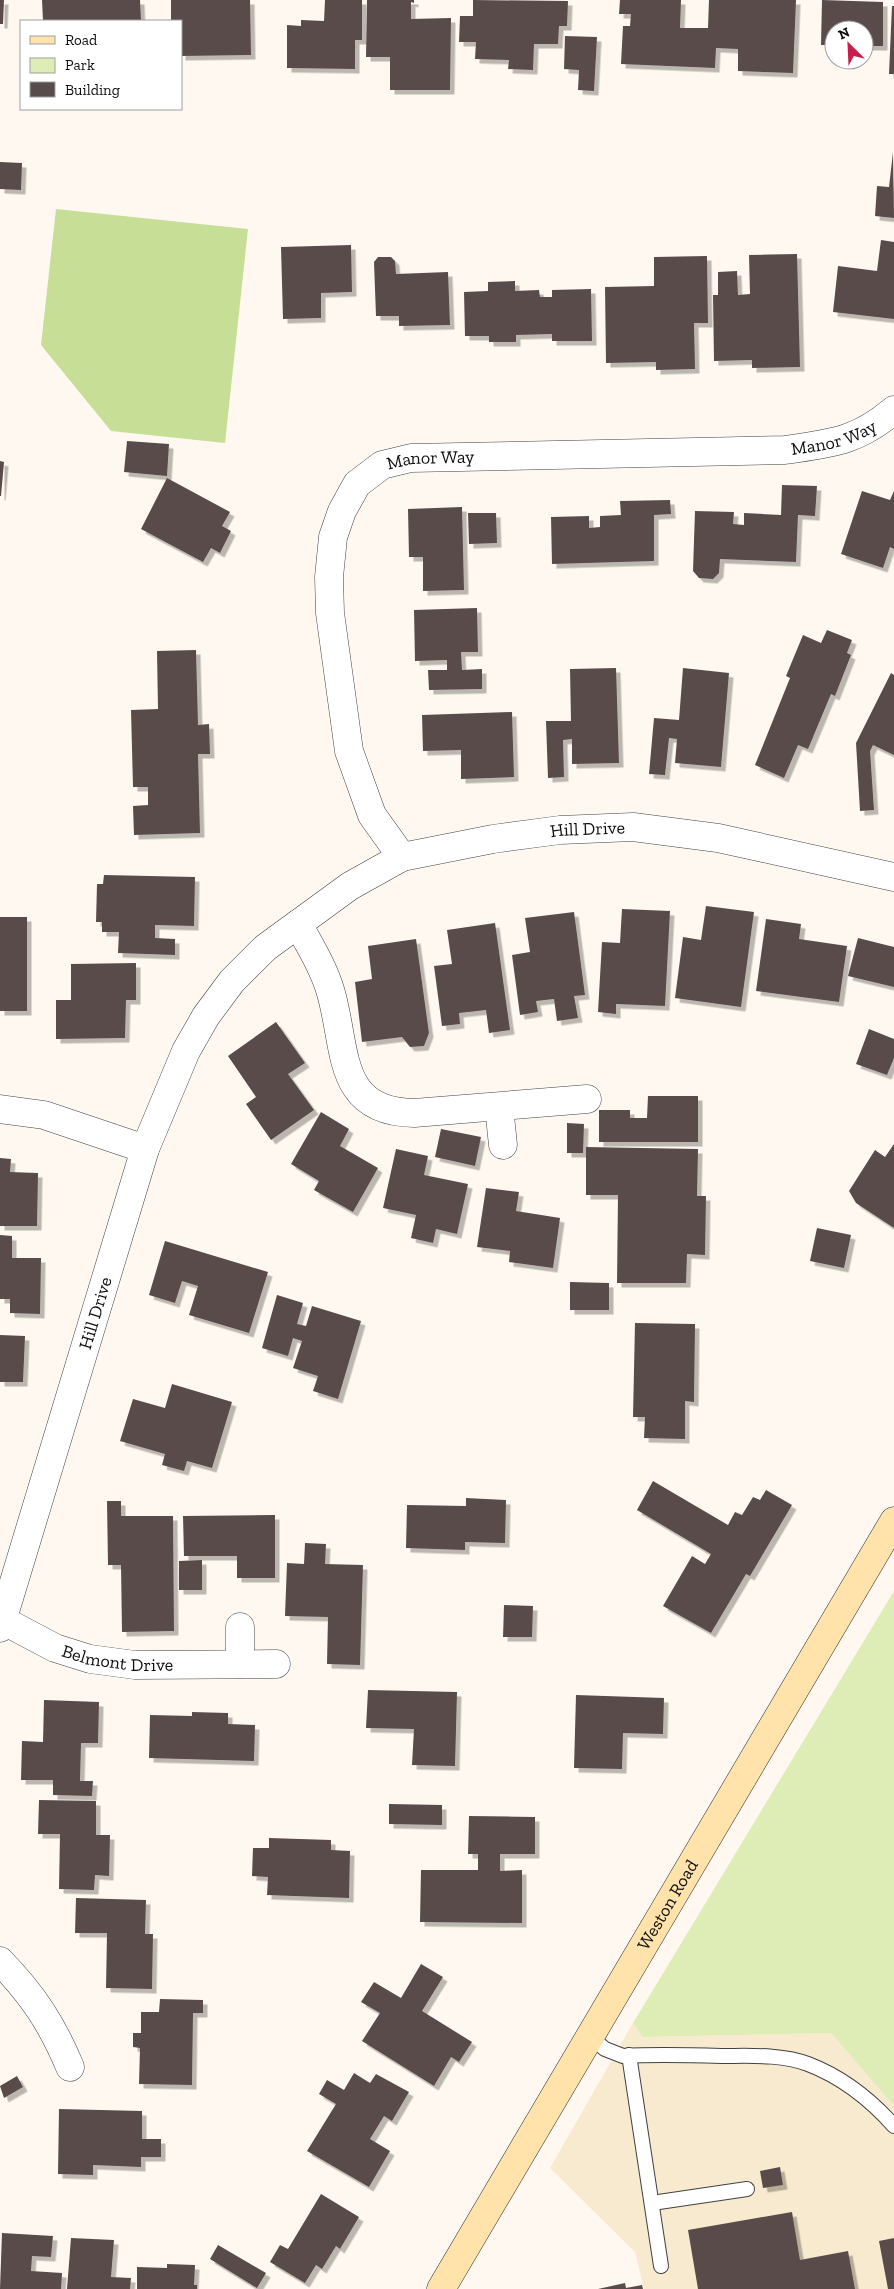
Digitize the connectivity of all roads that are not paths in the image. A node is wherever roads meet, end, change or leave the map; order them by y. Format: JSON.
{"nodes":[{"id":1,"x":894,"y":410,"type":"edge"},
{"id":2,"x":402,"y":857,"type":"junction"},
{"id":3,"x":894,"y":877,"type":"edge"},
{"id":4,"x":298,"y":924,"type":"junction"},
{"id":5,"x":587,"y":1099,"type":"dead end"},
{"id":6,"x":499,"y":1106,"type":"junction"},
{"id":7,"x":0,"y":1109,"type":"edge"},
{"id":8,"x":503,"y":1145,"type":"dead end"},
{"id":9,"x":145,"y":1149,"type":"junction"},
{"id":10,"x":46,"y":1478,"type":"joint"},
{"id":11,"x":894,"y":1521,"type":"edge"},
{"id":12,"x":1,"y":1624,"type":"edge"},
{"id":13,"x":240,"y":1627,"type":"dead end"},
{"id":14,"x":240,"y":1664,"type":"junction"},
{"id":15,"x":276,"y":1664,"type":"dead end"},
{"id":16,"x":0,"y":1961,"type":"edge"},
{"id":17,"x":590,"y":2037,"type":"junction"},
{"id":18,"x":629,"y":2055,"type":"junction"},
{"id":19,"x":70,"y":2067,"type":"dead end"},
{"id":20,"x":894,"y":2126,"type":"edge"},
{"id":21,"x":747,"y":2189,"type":"dead end"},
{"id":22,"x":652,"y":2203,"type":"junction"},
{"id":23,"x":661,"y":2266,"type":"dead end"},
{"id":24,"x":441,"y":2289,"type":"edge"}],
"edges":[{"from":1,"to":2,"type":"street","name":"Manor Way"},
{"from":2,"to":3,"type":"street","name":"Hill Drive"},
{"from":2,"to":4,"type":"street","name":"Hill Drive"},
{"from":4,"to":6,"type":"street"},
{"from":4,"to":9,"type":"street","name":"Hill Drive"},
{"from":5,"to":6,"type":"street"},
{"from":6,"to":8,"type":"street"},
{"from":7,"to":9,"type":"street"},
{"from":9,"to":10,"type":"street","name":"Hill Drive"},
{"from":10,"to":12,"type":"street","name":"Belmont Drive"},
{"from":11,"to":17,"type":"main road","name":"Weston Road"},
{"from":12,"to":14,"type":"street","name":"Belmont Drive"},
{"from":13,"to":14,"type":"street"},
{"from":14,"to":15,"type":"street","name":"Belmont Drive"},
{"from":16,"to":19,"type":"street"},
{"from":17,"to":18,"type":"lane"},
{"from":17,"to":24,"type":"main road","name":"Weston Road"},
{"from":18,"to":20,"type":"lane"},
{"from":18,"to":22,"type":"lane"},
{"from":21,"to":22,"type":"lane"},
{"from":22,"to":23,"type":"lane"}]}
